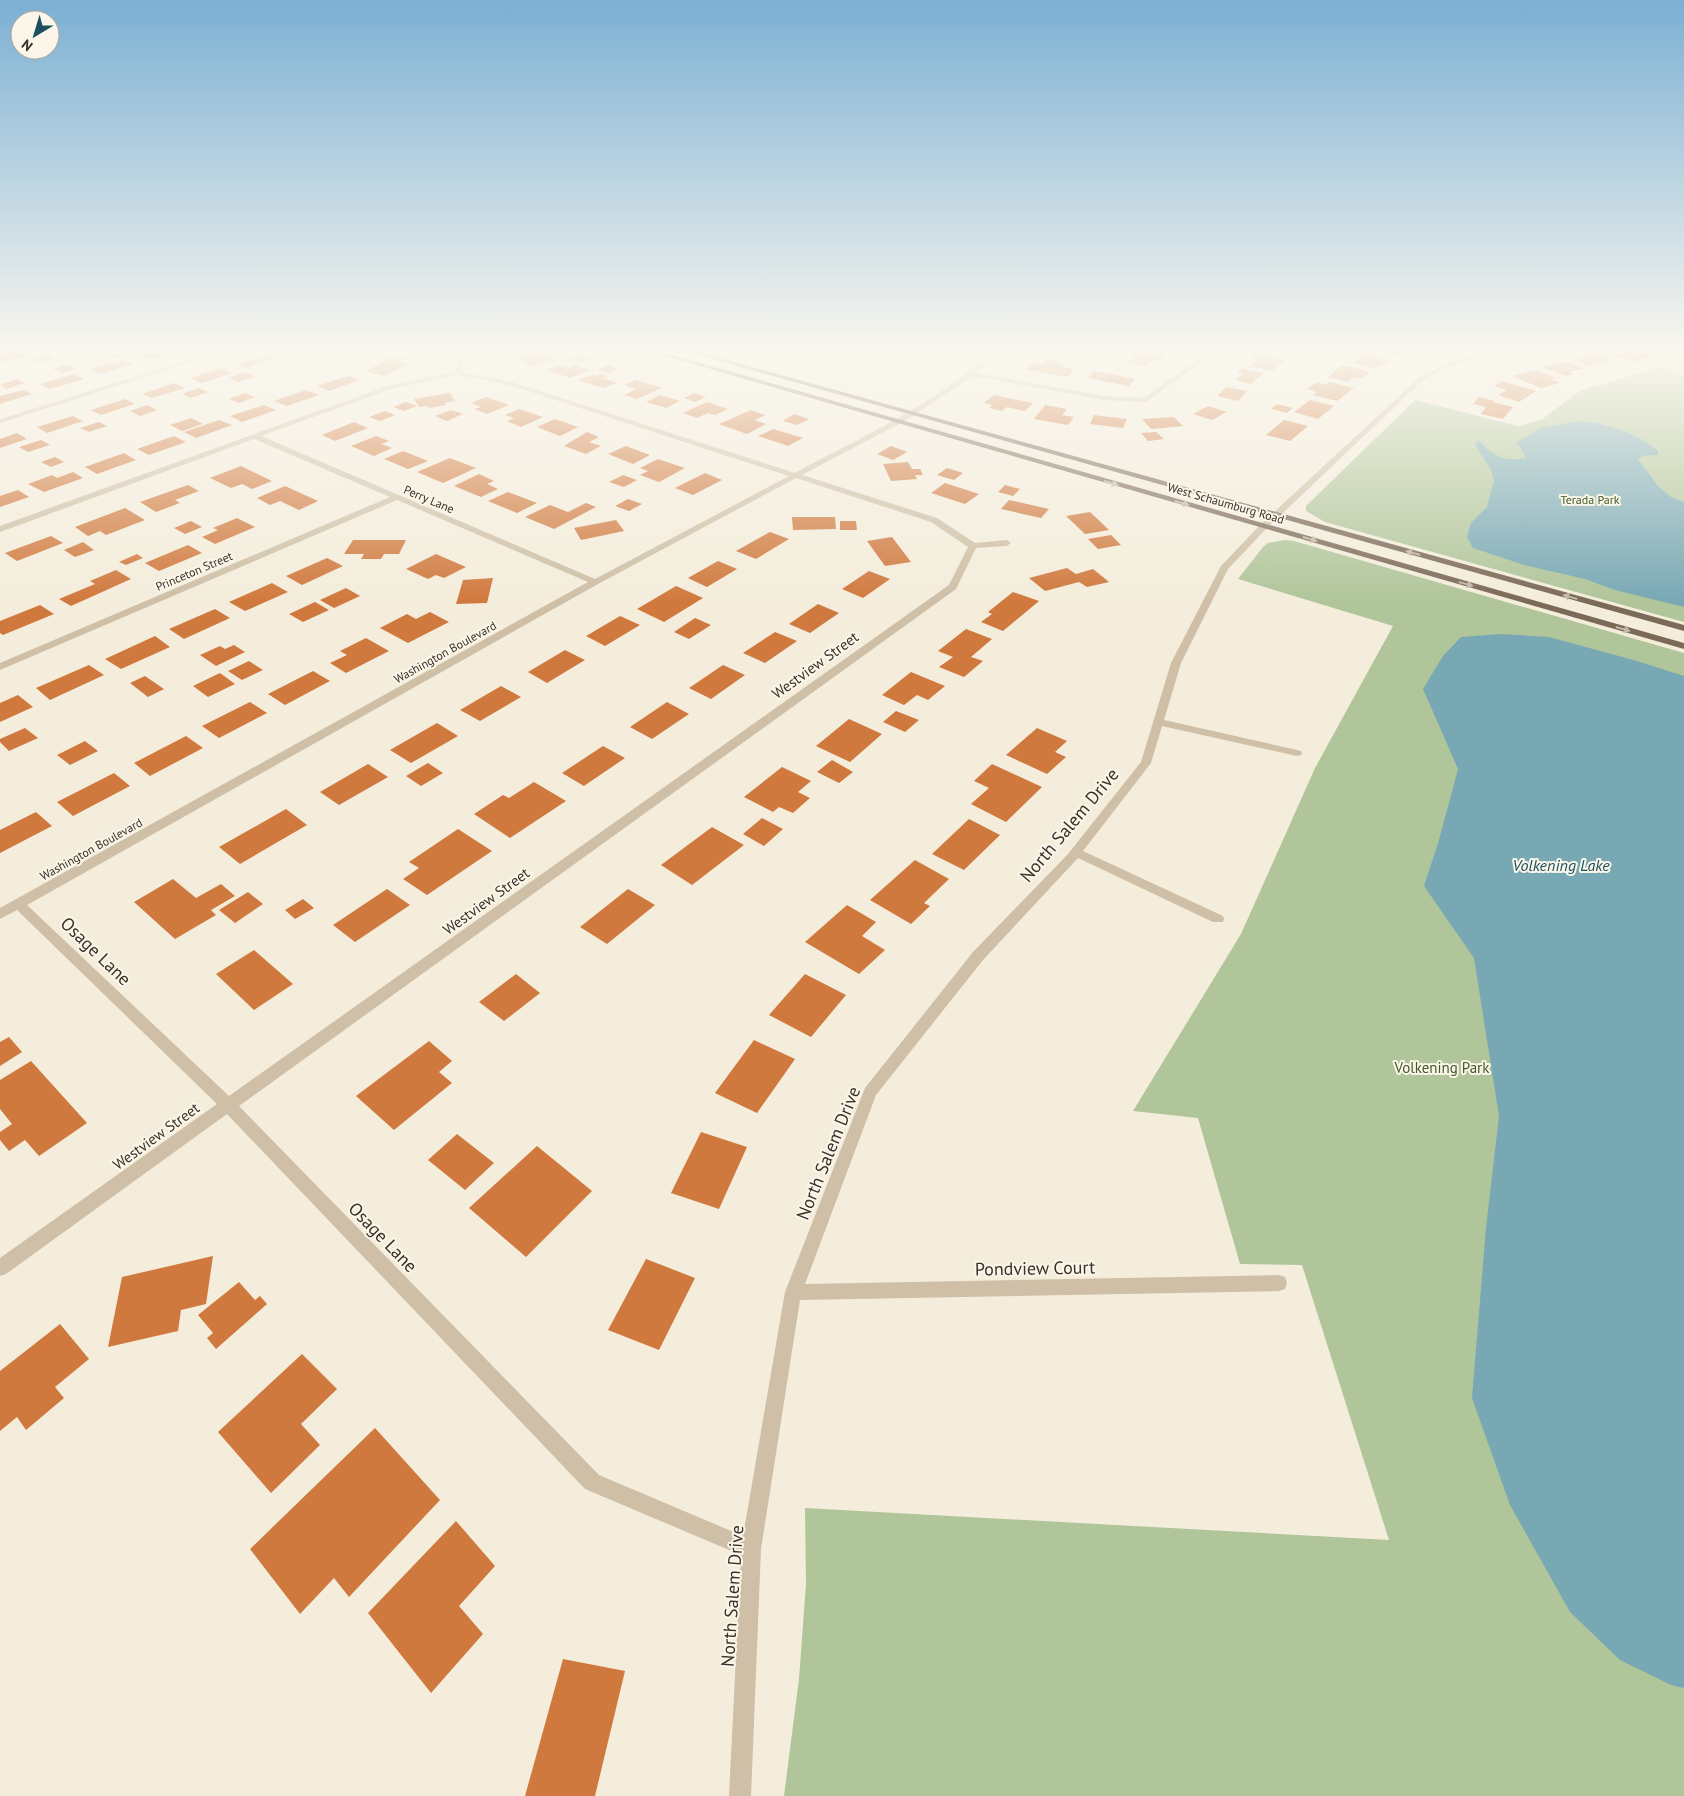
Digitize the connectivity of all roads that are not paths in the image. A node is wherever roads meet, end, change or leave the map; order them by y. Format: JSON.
{"nodes":[{"id":1,"x":260,"y":434,"type":"edge"},
{"id":2,"x":670,"y":434,"type":"edge"},
{"id":3,"x":874,"y":434,"type":"edge"},
{"id":4,"x":956,"y":434,"type":"edge"},
{"id":5,"x":965,"y":434,"type":"edge"},
{"id":6,"x":1363,"y":434,"type":"edge"},
{"id":7,"x":254,"y":436,"type":"junction"},
{"id":8,"x":796,"y":474,"type":"junction"},
{"id":9,"x":397,"y":497,"type":"junction"},
{"id":10,"x":1277,"y":515,"type":"junction"},
{"id":11,"x":1263,"y":527,"type":"junction"},
{"id":12,"x":0,"y":529,"type":"edge"},
{"id":13,"x":1007,"y":543,"type":"dead end"},
{"id":14,"x":973,"y":546,"type":"junction"},
{"id":15,"x":595,"y":582,"type":"junction"},
{"id":16,"x":1684,"y":628,"type":"edge"},
{"id":17,"x":1684,"y":646,"type":"edge"},
{"id":18,"x":0,"y":667,"type":"edge"},
{"id":19,"x":1158,"y":722,"type":"junction"},
{"id":20,"x":1298,"y":753,"type":"dead end"},
{"id":21,"x":1075,"y":852,"type":"junction"},
{"id":22,"x":18,"y":904,"type":"junction"},
{"id":23,"x":0,"y":914,"type":"edge"},
{"id":24,"x":1218,"y":919,"type":"dead end"},
{"id":25,"x":228,"y":1105,"type":"junction"},
{"id":26,"x":0,"y":1268,"type":"edge"},
{"id":27,"x":1279,"y":1283,"type":"dead end"},
{"id":28,"x":793,"y":1292,"type":"junction"},
{"id":29,"x":751,"y":1549,"type":"junction"},
{"id":30,"x":740,"y":1796,"type":"edge"}],
"edges":[{"from":1,"to":7,"type":"street"},
{"from":2,"to":8,"type":"street"},
{"from":3,"to":8,"type":"street","name":"Washington Boulevard"},
{"from":4,"to":11,"type":"main road","name":"West Schaumburg Road","one_way":true},
{"from":5,"to":10,"type":"main road","name":"West Schaumburg Road"},
{"from":6,"to":10,"type":"street","name":"North Salem Drive"},
{"from":7,"to":9,"type":"street","name":"Perry Lane"},
{"from":7,"to":12,"type":"street"},
{"from":8,"to":14,"type":"street"},
{"from":8,"to":15,"type":"street","name":"Washington Boulevard"},
{"from":9,"to":15,"type":"street","name":"Perry Lane"},
{"from":9,"to":18,"type":"street","name":"Princeton Street"},
{"from":10,"to":11,"type":"street","name":"North Salem Drive"},
{"from":16,"to":10,"type":"main road","name":"West Schaumburg Road","one_way":true},
{"from":11,"to":17,"type":"main road","name":"West Schaumburg Road","one_way":true},
{"from":11,"to":19,"type":"street","name":"North Salem Drive"},
{"from":13,"to":14,"type":"street"},
{"from":14,"to":25,"type":"street","name":"Westview Street"},
{"from":15,"to":22,"type":"street","name":"Washington Boulevard"},
{"from":19,"to":20,"type":"street"},
{"from":19,"to":21,"type":"street","name":"North Salem Drive"},
{"from":21,"to":24,"type":"street"},
{"from":21,"to":28,"type":"street","name":"North Salem Drive"},
{"from":22,"to":23,"type":"street","name":"Washington Boulevard"},
{"from":22,"to":25,"type":"street","name":"Osage Lane"},
{"from":25,"to":26,"type":"street","name":"Westview Street"},
{"from":25,"to":29,"type":"street","name":"Osage Lane"},
{"from":27,"to":28,"type":"street","name":"Pondview Court"},
{"from":28,"to":29,"type":"street","name":"North Salem Drive"},
{"from":29,"to":30,"type":"street","name":"North Salem Drive"}]}
